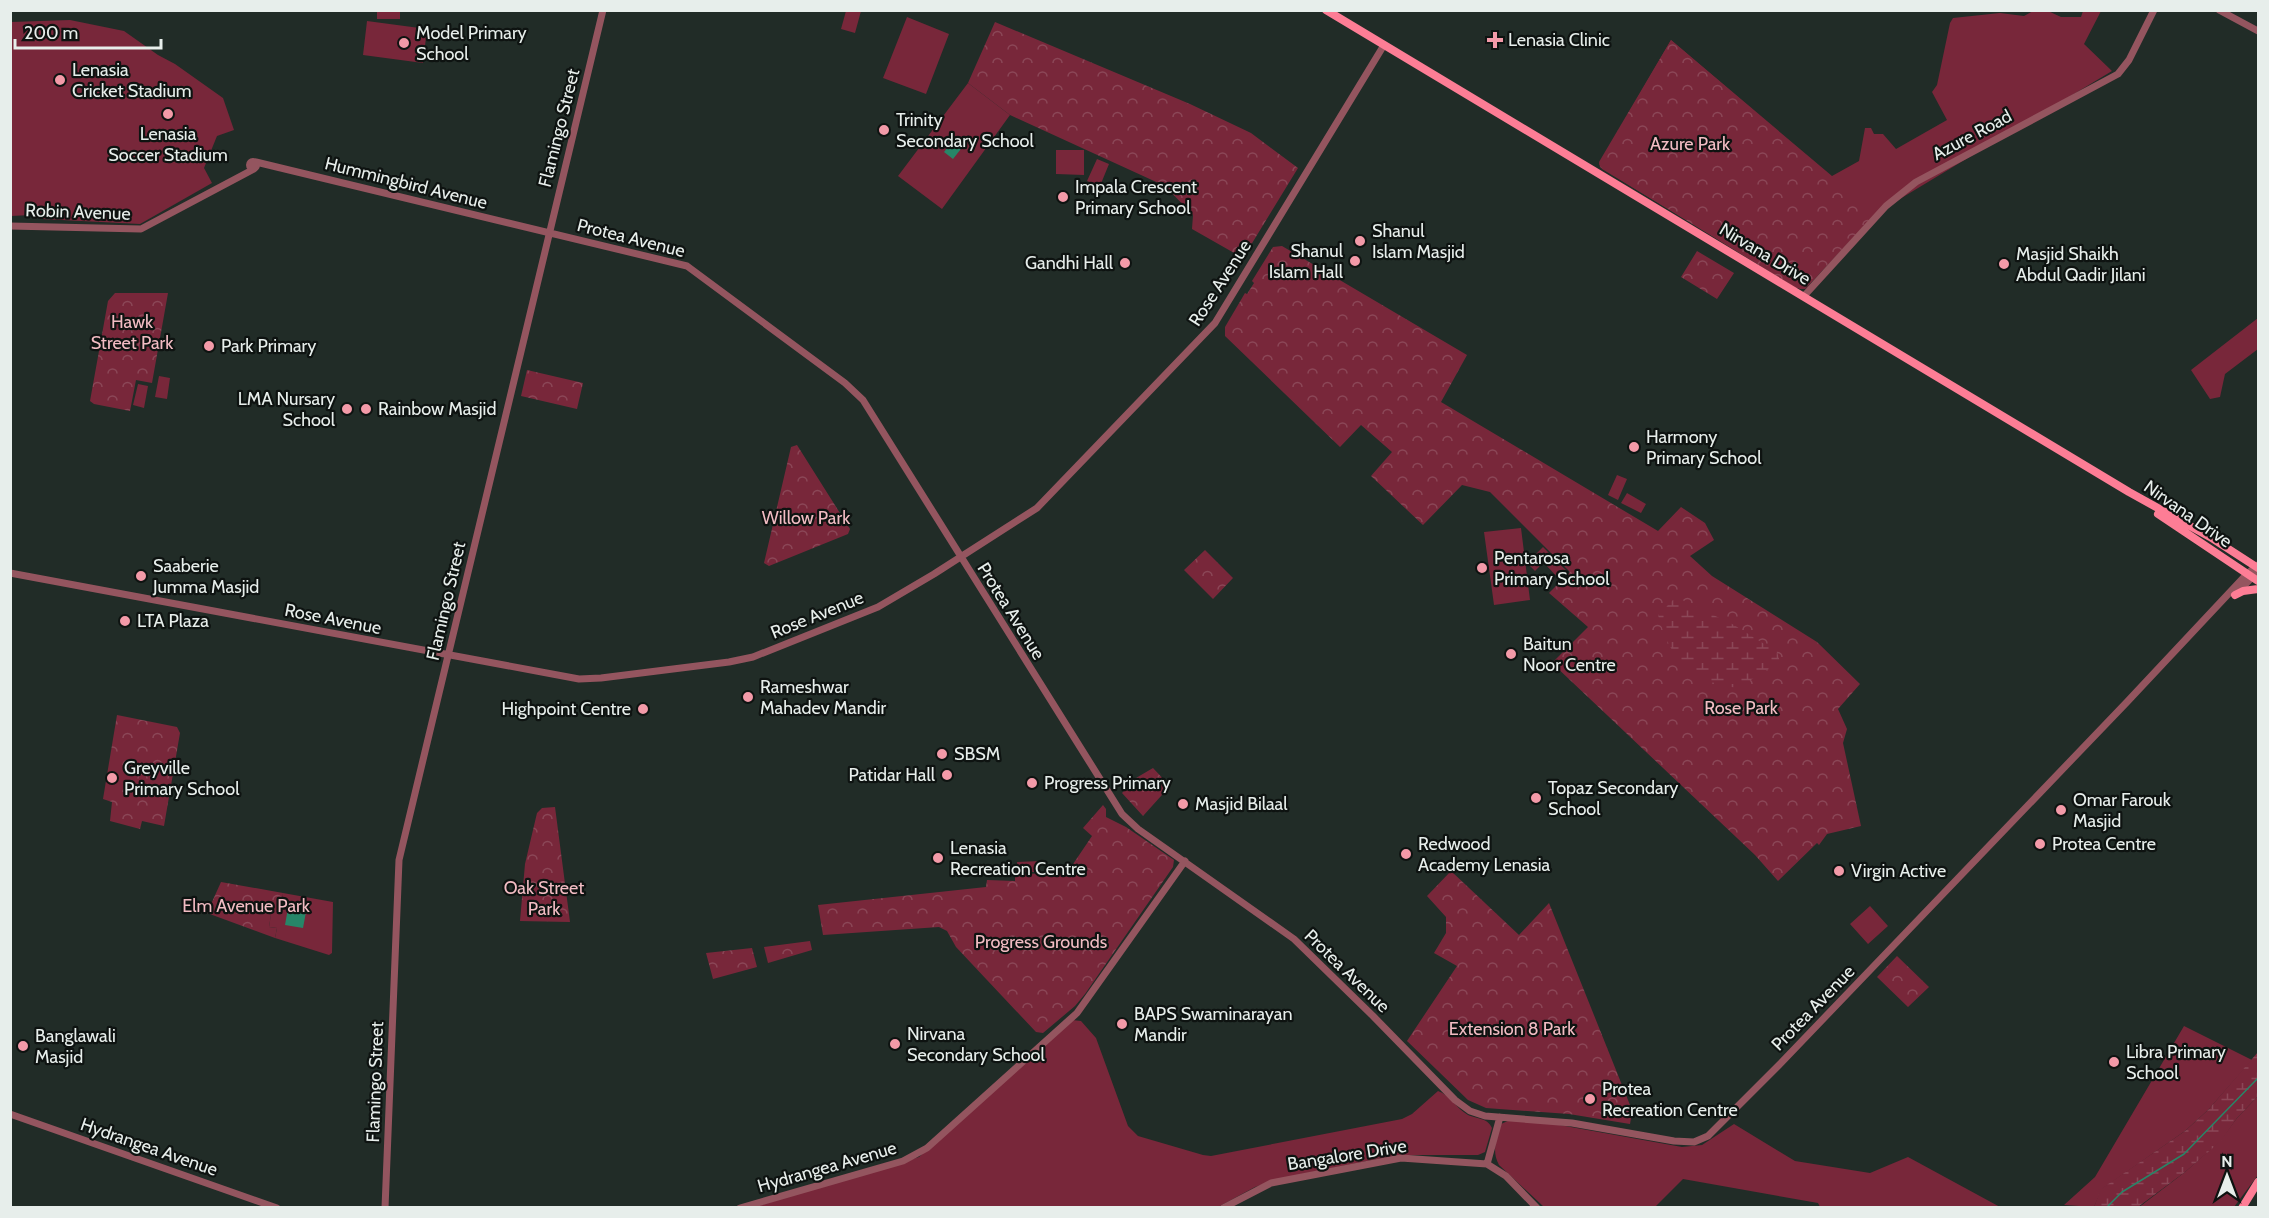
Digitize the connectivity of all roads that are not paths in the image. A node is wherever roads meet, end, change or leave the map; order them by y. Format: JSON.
{"nodes":[{"id":1,"x":603,"y":10,"type":"edge"},
{"id":2,"x":1326,"y":10,"type":"edge"},
{"id":3,"x":2154,"y":10,"type":"edge"},
{"id":4,"x":2219,"y":10,"type":"edge"},
{"id":5,"x":2259,"y":31,"type":"edge"},
{"id":6,"x":1384,"y":45,"type":"junction"},
{"id":7,"x":254,"y":166,"type":"joint"},
{"id":8,"x":10,"y":226,"type":"edge"},
{"id":9,"x":548,"y":233,"type":"junction"},
{"id":10,"x":1804,"y":296,"type":"junction"},
{"id":11,"x":960,"y":557,"type":"junction"},
{"id":12,"x":2256,"y":572,"type":"edge"},
{"id":13,"x":10,"y":573,"type":"edge"},
{"id":14,"x":2259,"y":589,"type":"edge"},
{"id":15,"x":2235,"y":595,"type":"junction"},
{"id":16,"x":2192,"y":635,"type":"junction"},
{"id":17,"x":449,"y":655,"type":"junction"},
{"id":18,"x":1185,"y":861,"type":"junction"},
{"id":19,"x":10,"y":1114,"type":"edge"},
{"id":20,"x":1500,"y":1117,"type":"junction"},
{"id":21,"x":1487,"y":1164,"type":"junction"},
{"id":22,"x":2258,"y":1185,"type":"edge"},
{"id":23,"x":277,"y":1208,"type":"edge"},
{"id":24,"x":385,"y":1208,"type":"edge"},
{"id":25,"x":740,"y":1208,"type":"edge"},
{"id":26,"x":1223,"y":1208,"type":"edge"},
{"id":27,"x":1537,"y":1208,"type":"edge"},
{"id":28,"x":2242,"y":1208,"type":"edge"}],
"edges":[{"from":1,"to":9,"type":"street","name":"Flamingo Street"},
{"from":2,"to":6,"type":"main road","name":"Nirvana Drive"},
{"from":3,"to":10,"type":"street","name":"Azure Road"},
{"from":4,"to":5,"type":"street"},
{"from":6,"to":10,"type":"main road","name":"Nirvana Drive"},
{"from":6,"to":11,"type":"street","name":"Rose Avenue"},
{"from":7,"to":8,"type":"street","name":"Robin Avenue"},
{"from":7,"to":9,"type":"street","name":"Hummingbird Avenue"},
{"from":9,"to":11,"type":"street","name":"Protea Avenue"},
{"from":9,"to":17,"type":"street","name":"Flamingo Street"},
{"from":10,"to":12,"type":"main road","name":"Nirvana Drive"},
{"from":11,"to":17,"type":"street","name":"Rose Avenue"},
{"from":11,"to":18,"type":"street","name":"Protea Avenue"},
{"from":12,"to":15,"type":"street","name":"Protea Avenue"},
{"from":12,"to":16,"type":"street","name":"Protea Avenue"},
{"from":13,"to":17,"type":"street","name":"Rose Avenue"},
{"from":14,"to":15,"type":"main road"},
{"from":15,"to":16,"type":"street","name":"Protea Avenue"},
{"from":16,"to":20,"type":"street","name":"Protea Avenue"},
{"from":17,"to":24,"type":"street","name":"Flamingo Street"},
{"from":18,"to":20,"type":"street","name":"Protea Avenue"},
{"from":18,"to":25,"type":"street","name":"Hydrangea Avenue"},
{"from":19,"to":23,"type":"street","name":"Hydrangea Avenue"},
{"from":20,"to":21,"type":"street"},
{"from":21,"to":26,"type":"street","name":"Bangalore Drive"},
{"from":21,"to":27,"type":"street"},
{"from":22,"to":28,"type":"main road"}]}
